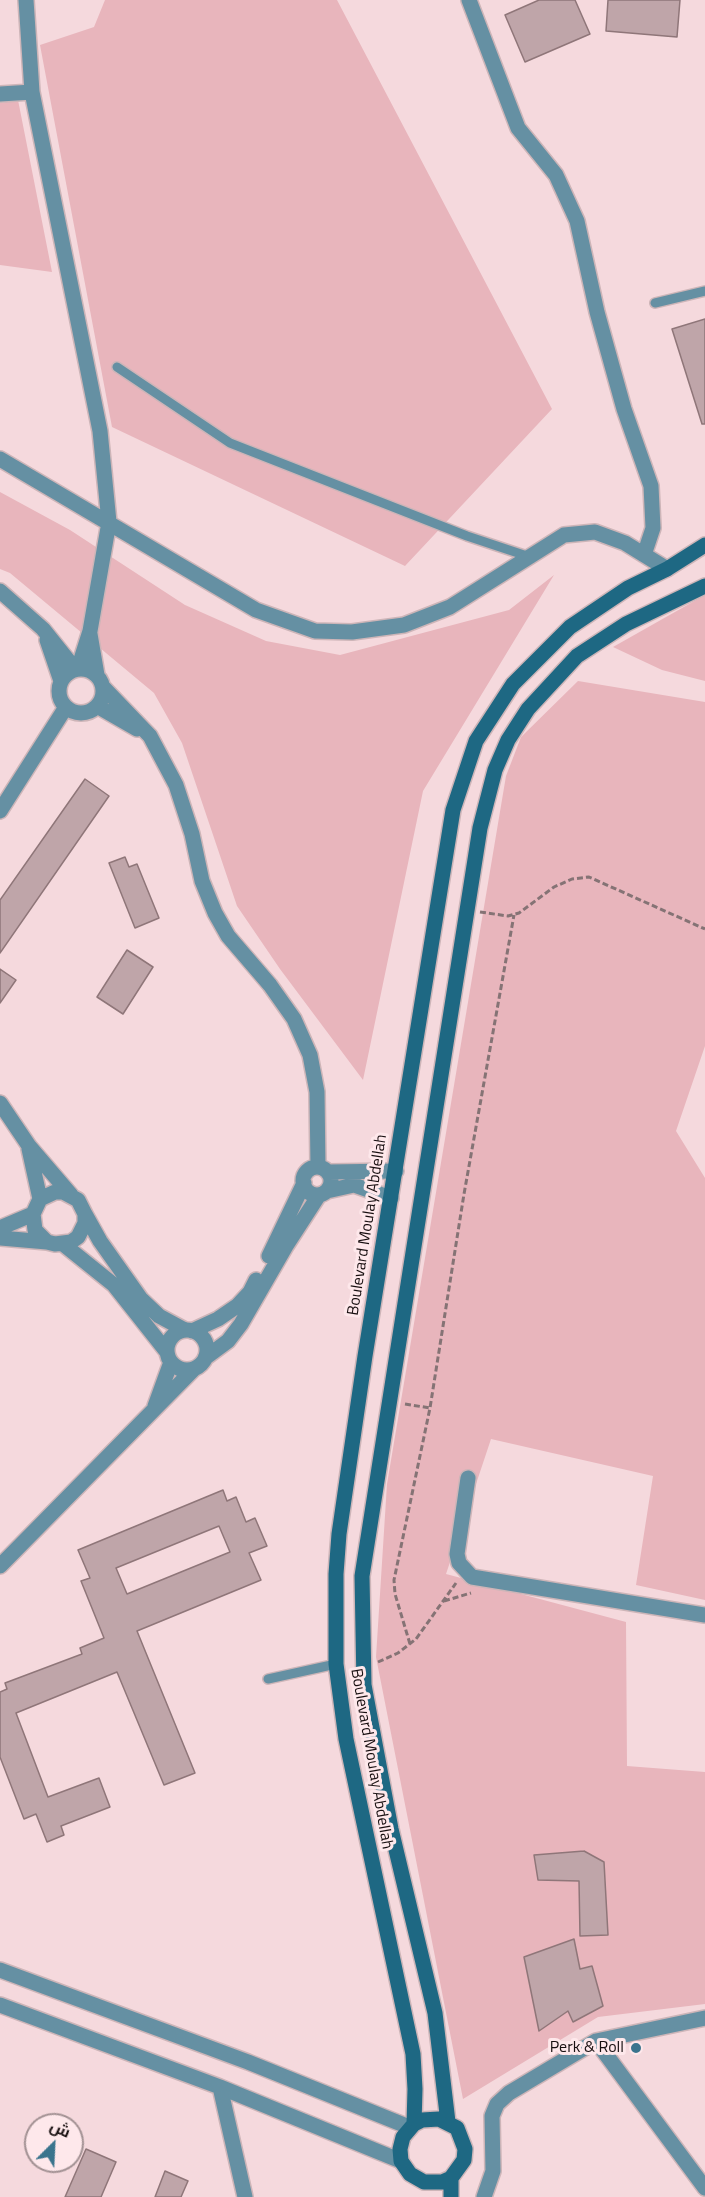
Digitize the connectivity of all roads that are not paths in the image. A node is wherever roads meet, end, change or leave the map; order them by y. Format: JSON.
{"nodes":[{"id":1,"x":26,"y":0,"type":"edge"},
{"id":2,"x":471,"y":1,"type":"edge"},
{"id":3,"x":32,"y":92,"type":"junction"},
{"id":4,"x":0,"y":94,"type":"edge"},
{"id":5,"x":705,"y":291,"type":"edge"},
{"id":6,"x":655,"y":303,"type":"dead end"},
{"id":7,"x":117,"y":367,"type":"dead end"},
{"id":8,"x":0,"y":459,"type":"edge"},
{"id":9,"x":109,"y":522,"type":"junction"},
{"id":10,"x":705,"y":545,"type":"edge"},
{"id":11,"x":644,"y":555,"type":"junction"},
{"id":12,"x":531,"y":557,"type":"junction"},
{"id":13,"x":667,"y":569,"type":"junction"},
{"id":14,"x":705,"y":586,"type":"edge"},
{"id":15,"x":0,"y":591,"type":"edge"},
{"id":16,"x":44,"y":629,"type":"junction"},
{"id":17,"x":90,"y":631,"type":"junction"},
{"id":18,"x":77,"y":669,"type":"junction"},
{"id":19,"x":61,"y":681,"type":"junction"},
{"id":20,"x":100,"y":681,"type":"junction"},
{"id":21,"x":97,"y":706,"type":"junction"},
{"id":22,"x":66,"y":707,"type":"junction"},
{"id":23,"x":150,"y":736,"type":"junction"},
{"id":24,"x":0,"y":811,"type":"edge"},
{"id":25,"x":0,"y":1103,"type":"edge"},
{"id":26,"x":29,"y":1146,"type":"junction"},
{"id":27,"x":323,"y":1170,"type":"junction"},
{"id":28,"x":396,"y":1171,"type":"junction"},
{"id":29,"x":303,"y":1183,"type":"junction"},
{"id":30,"x":323,"y":1193,"type":"junction"},
{"id":31,"x":71,"y":1195,"type":"junction"},
{"id":32,"x":391,"y":1198,"type":"junction"},
{"id":33,"x":40,"y":1199,"type":"junction"},
{"id":34,"x":33,"y":1214,"type":"junction"},
{"id":35,"x":85,"y":1214,"type":"junction"},
{"id":36,"x":0,"y":1228,"type":"edge"},
{"id":37,"x":0,"y":1238,"type":"edge"},
{"id":38,"x":47,"y":1242,"type":"junction"},
{"id":39,"x":63,"y":1244,"type":"junction"},
{"id":40,"x":188,"y":1331,"type":"junction"},
{"id":41,"x":169,"y":1357,"type":"junction"},
{"id":42,"x":200,"y":1364,"type":"junction"},
{"id":43,"x":154,"y":1412,"type":"junction"},
{"id":44,"x":468,"y":1478,"type":"dead end"},
{"id":45,"x":0,"y":1566,"type":"edge"},
{"id":46,"x":705,"y":1615,"type":"edge"},
{"id":47,"x":336,"y":1664,"type":"junction"},
{"id":48,"x":268,"y":1679,"type":"dead end"},
{"id":49,"x":0,"y":1970,"type":"edge"},
{"id":50,"x":0,"y":2005,"type":"edge"},
{"id":51,"x":705,"y":2018,"type":"edge"},
{"id":52,"x":596,"y":2041,"type":"junction"},
{"id":53,"x":220,"y":2087,"type":"junction"},
{"id":54,"x":448,"y":2122,"type":"junction"},
{"id":55,"x":412,"y":2126,"type":"junction"},
{"id":56,"x":401,"y":2160,"type":"junction"},
{"id":57,"x":451,"y":2178,"type":"junction"},
{"id":58,"x":705,"y":2188,"type":"edge"},
{"id":59,"x":424,"y":2190,"type":"edge"},
{"id":60,"x":245,"y":2197,"type":"edge"},
{"id":61,"x":451,"y":2197,"type":"edge"},
{"id":62,"x":484,"y":2197,"type":"edge"}],
"edges":[{"from":1,"to":3,"type":"street"},
{"from":2,"to":11,"type":"street"},
{"from":3,"to":4,"type":"street"},
{"from":3,"to":9,"type":"street"},
{"from":5,"to":6,"type":"lane"},
{"from":7,"to":12,"type":"lane"},
{"from":8,"to":9,"type":"street"},
{"from":9,"to":12,"type":"street"},
{"from":9,"to":17,"type":"street"},
{"from":10,"to":13,"type":"main road","name":"Boulevard Moulay Abdellah"},
{"from":11,"to":12,"type":"street"},
{"from":11,"to":13,"type":"street"},
{"from":13,"to":28,"type":"main road","name":"Boulevard Moulay Abdellah"},
{"from":14,"to":54,"type":"main road","name":"Boulevard Moulay Abdellah"},
{"from":15,"to":16,"type":"street"},
{"from":16,"to":18,"type":"street"},
{"from":16,"to":19,"type":"street"},
{"from":17,"to":18,"type":"street"},
{"from":17,"to":20,"type":"street"},
{"from":18,"to":19,"type":"street"},
{"from":18,"to":20,"type":"street"},
{"from":19,"to":22,"type":"street"},
{"from":20,"to":21,"type":"street"},
{"from":20,"to":23,"type":"street"},
{"from":21,"to":22,"type":"street"},
{"from":21,"to":23,"type":"street"},
{"from":22,"to":24,"type":"street"},
{"from":23,"to":27,"type":"street"},
{"from":25,"to":26,"type":"street"},
{"from":26,"to":31,"type":"street"},
{"from":26,"to":33,"type":"street"},
{"from":27,"to":28,"type":"street"},
{"from":27,"to":29,"type":"street"},
{"from":27,"to":30,"type":"street"},
{"from":28,"to":32,"type":"main road","name":"Boulevard Moulay Abdellah"},
{"from":29,"to":30,"type":"street"},
{"from":29,"to":40,"type":"street"},
{"from":30,"to":32,"type":"street"},
{"from":30,"to":42,"type":"street"},
{"from":31,"to":33,"type":"street"},
{"from":31,"to":35,"type":"street"},
{"from":32,"to":47,"type":"main road","name":"Boulevard Moulay Abdellah"},
{"from":33,"to":34,"type":"street"},
{"from":34,"to":36,"type":"street"},
{"from":34,"to":38,"type":"street"},
{"from":35,"to":39,"type":"street"},
{"from":35,"to":40,"type":"street"},
{"from":37,"to":38,"type":"street"},
{"from":38,"to":39,"type":"street"},
{"from":39,"to":41,"type":"street"},
{"from":40,"to":41,"type":"street"},
{"from":40,"to":42,"type":"street"},
{"from":41,"to":42,"type":"street"},
{"from":41,"to":43,"type":"street"},
{"from":42,"to":43,"type":"street"},
{"from":43,"to":45,"type":"street"},
{"from":44,"to":46,"type":"street"},
{"from":47,"to":48,"type":"lane"},
{"from":47,"to":55,"type":"main road","name":"Boulevard Moulay Abdellah"},
{"from":49,"to":55,"type":"street"},
{"from":50,"to":53,"type":"street"},
{"from":51,"to":52,"type":"street"},
{"from":52,"to":58,"type":"street"},
{"from":52,"to":62,"type":"street"},
{"from":53,"to":56,"type":"street"},
{"from":53,"to":60,"type":"street"},
{"from":54,"to":55,"type":"main road"},
{"from":54,"to":57,"type":"main road"},
{"from":55,"to":56,"type":"main road"},
{"from":56,"to":59,"type":"main road"},
{"from":57,"to":59,"type":"main road"},
{"from":57,"to":61,"type":"main road"}]}
